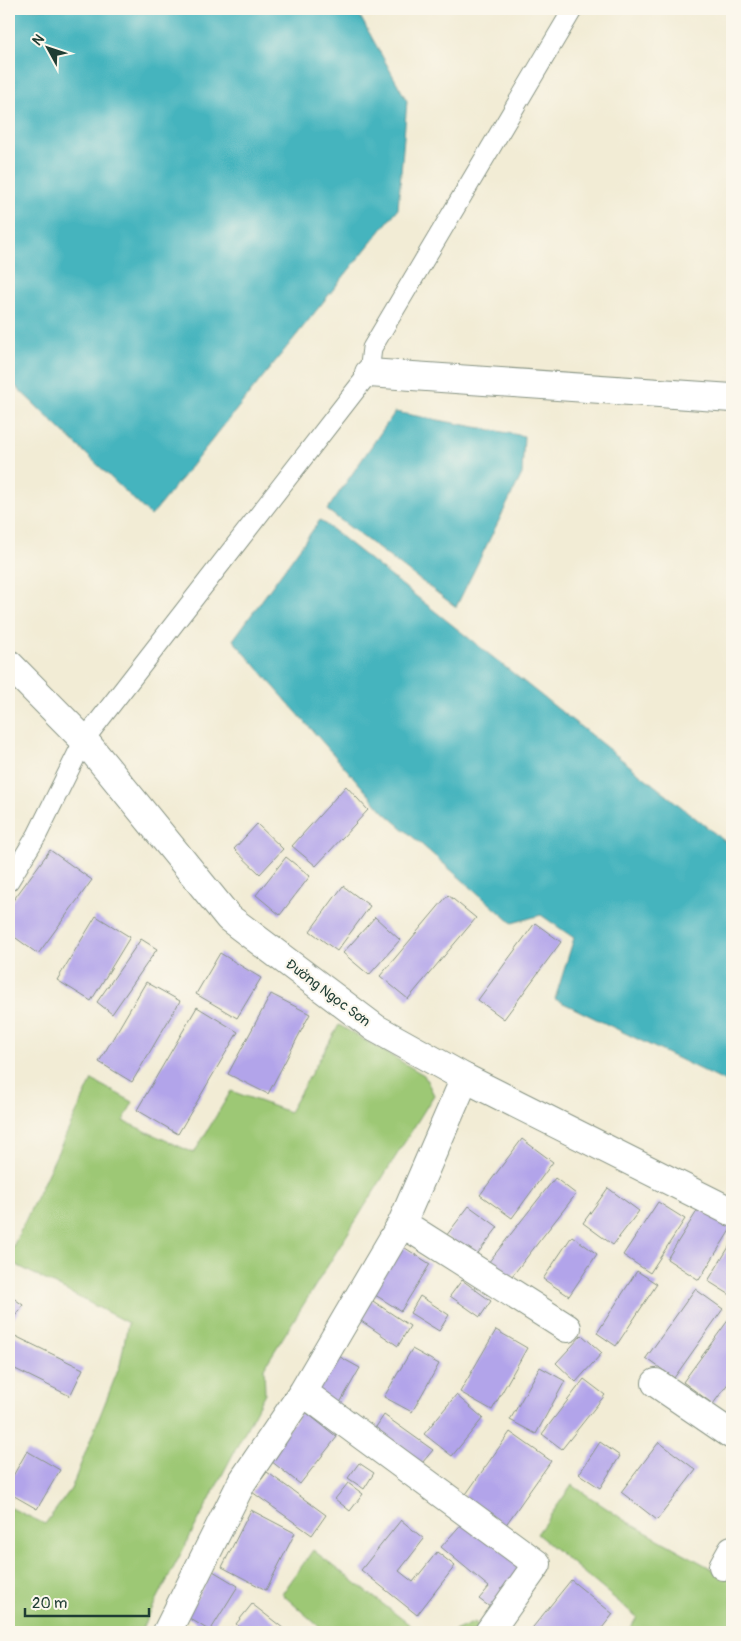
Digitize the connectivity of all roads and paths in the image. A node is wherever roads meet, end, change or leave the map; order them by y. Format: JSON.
{"nodes":[{"id":1,"x":573,"y":9,"type":"edge"},
{"id":2,"x":370,"y":373,"type":"junction"},
{"id":3,"x":732,"y":398,"type":"edge"},
{"id":4,"x":9,"y":664,"type":"edge"},
{"id":5,"x":84,"y":740,"type":"junction"},
{"id":6,"x":9,"y":881,"type":"edge"},
{"id":7,"x":465,"y":1078,"type":"junction"},
{"id":8,"x":732,"y":1212,"type":"edge"},
{"id":9,"x":402,"y":1223,"type":"junction"},
{"id":10,"x":567,"y":1328,"type":"dead end"},
{"id":11,"x":656,"y":1383,"type":"dead end"},
{"id":12,"x":303,"y":1392,"type":"junction"},
{"id":13,"x":732,"y":1435,"type":"edge"},
{"id":14,"x":167,"y":1632,"type":"edge"},
{"id":15,"x":489,"y":1632,"type":"edge"}],
"edges":[{"from":1,"to":2,"type":"lane"},
{"from":2,"to":3,"type":"street"},
{"from":2,"to":5,"type":"lane"},
{"from":4,"to":5,"type":"street","name":"Đường Ngọc Sơn"},
{"from":5,"to":6,"type":"lane"},
{"from":5,"to":7,"type":"street","name":"Đường Ngọc Sơn"},
{"from":7,"to":8,"type":"street","name":"Đường Ngọc Sơn"},
{"from":7,"to":9,"type":"street"},
{"from":9,"to":10,"type":"street"},
{"from":9,"to":12,"type":"street"},
{"from":11,"to":13,"type":"street"},
{"from":12,"to":14,"type":"street"},
{"from":12,"to":15,"type":"street"}]}
